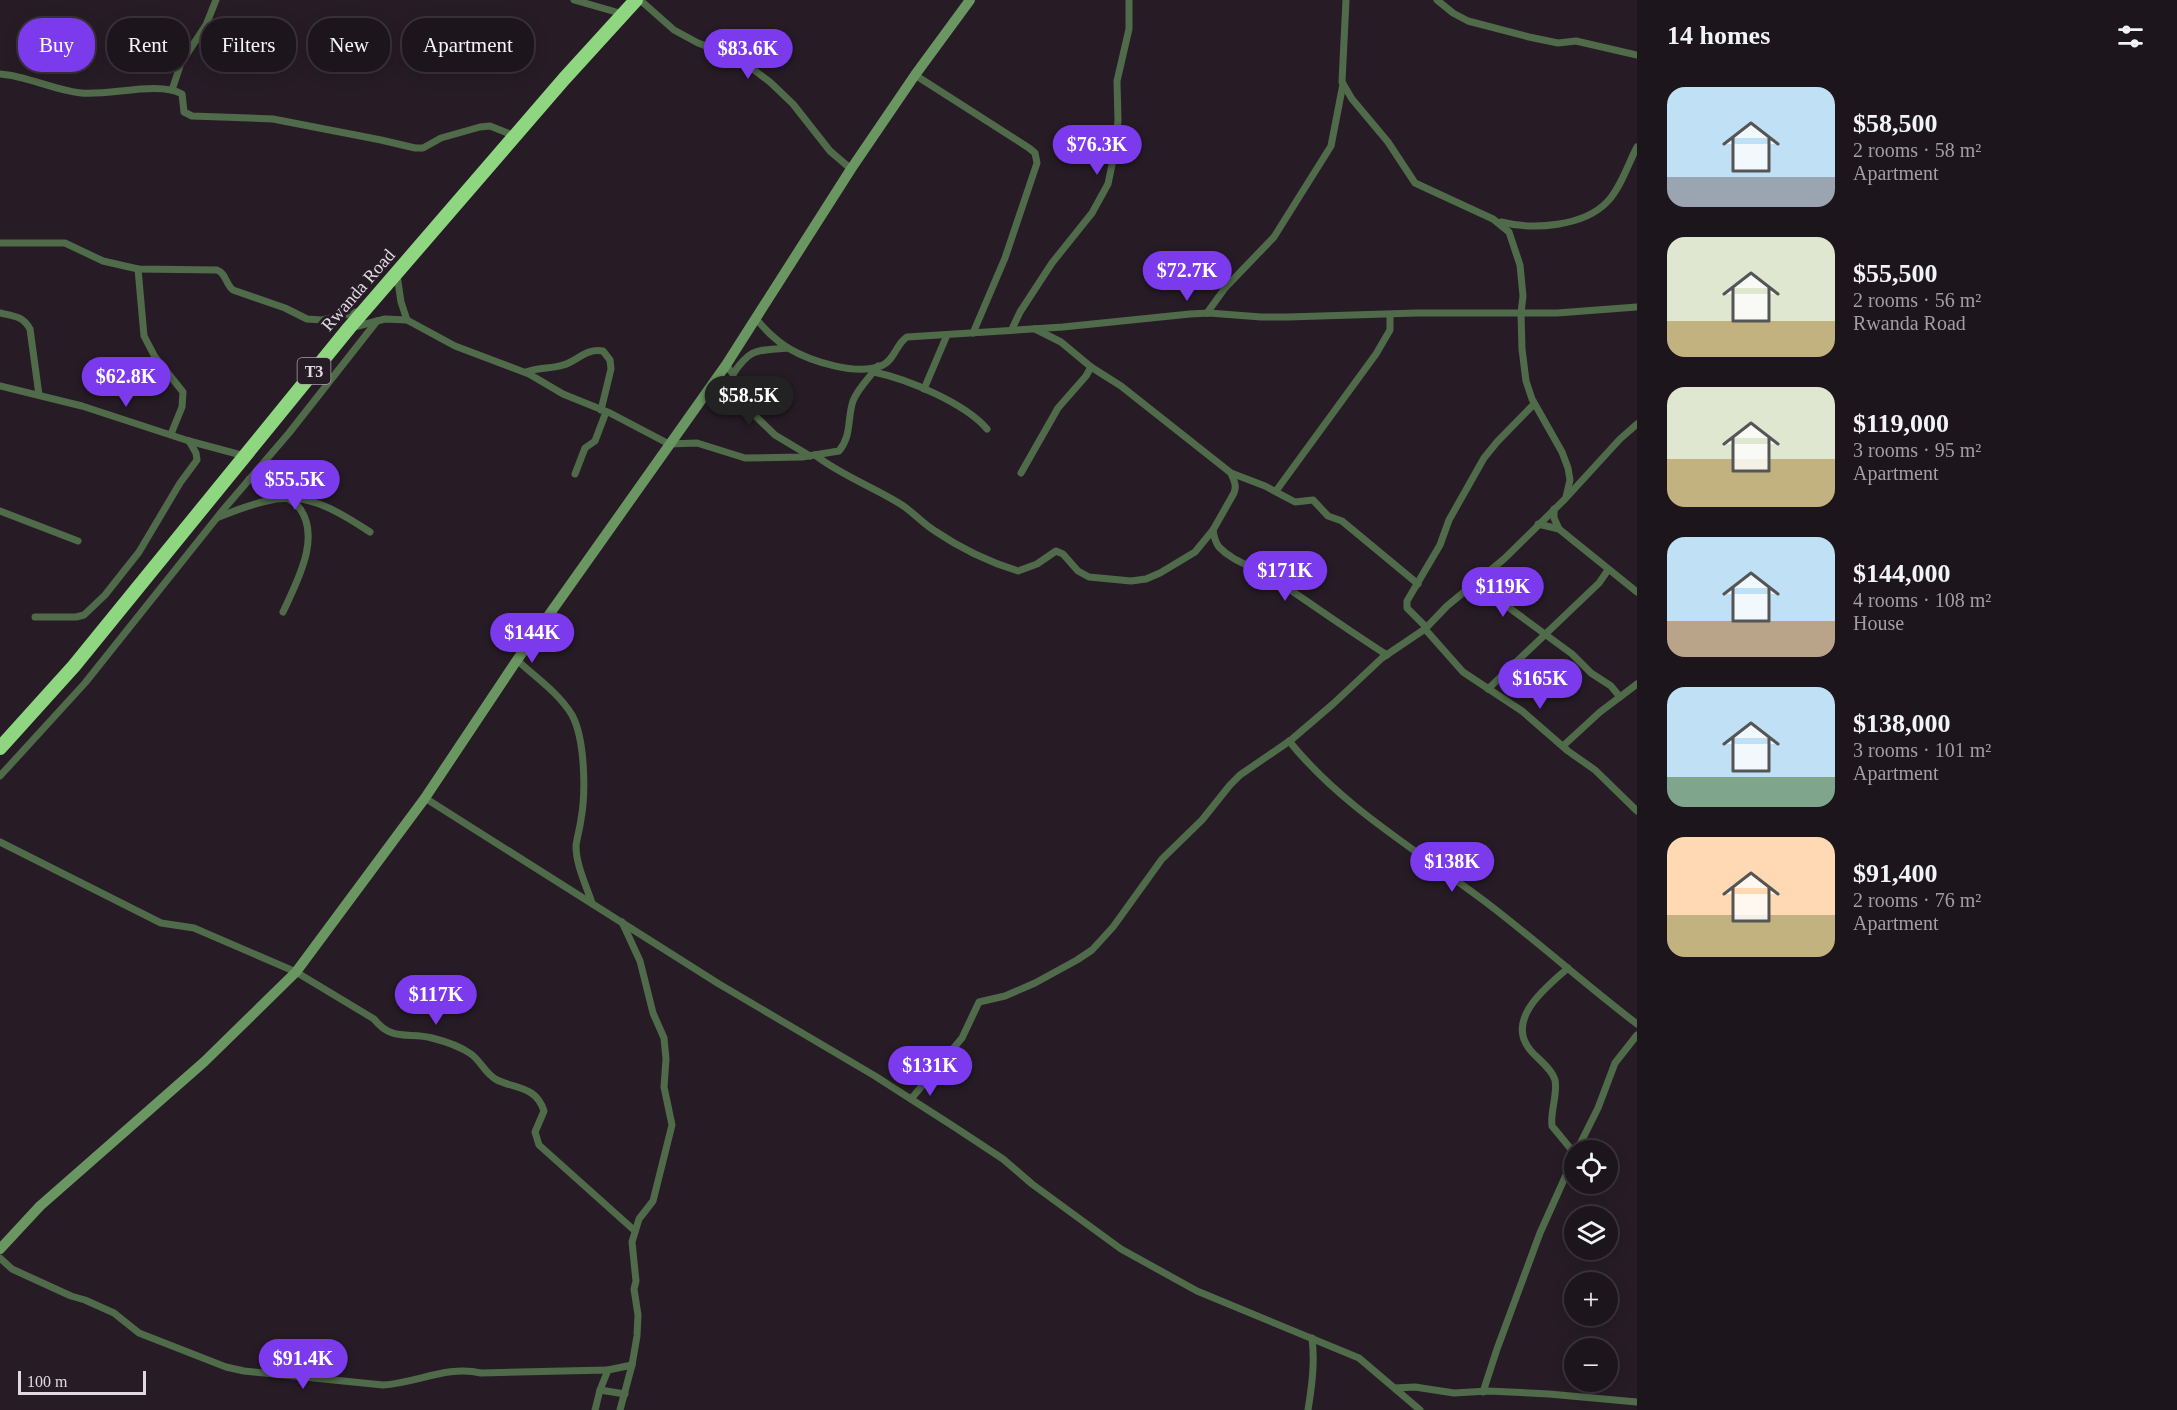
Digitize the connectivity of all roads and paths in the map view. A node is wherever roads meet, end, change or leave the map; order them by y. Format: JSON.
{"nodes":[{"id":1,"x":216,"y":0,"type":"edge"},
{"id":2,"x":574,"y":0,"type":"edge"},
{"id":3,"x":638,"y":0,"type":"edge"},
{"id":4,"x":970,"y":0,"type":"edge"},
{"id":5,"x":1129,"y":0,"type":"edge"},
{"id":6,"x":1346,"y":0,"type":"edge"},
{"id":7,"x":1437,"y":0,"type":"edge"},
{"id":8,"x":623,"y":14,"type":"junction"},
{"id":9,"x":1637,"y":55,"type":"edge"},
{"id":10,"x":0,"y":74,"type":"edge"},
{"id":11,"x":915,"y":75,"type":"junction"},
{"id":12,"x":1342,"y":84,"type":"junction"},
{"id":13,"x":172,"y":90,"type":"junction"},
{"id":14,"x":515,"y":136,"type":"junction"},
{"id":15,"x":1637,"y":147,"type":"edge"},
{"id":16,"x":851,"y":169,"type":"junction"},
{"id":17,"x":1496,"y":221,"type":"junction"},
{"id":18,"x":0,"y":243,"type":"edge"},
{"id":19,"x":138,"y":269,"type":"junction"},
{"id":20,"x":397,"y":272,"type":"junction"},
{"id":21,"x":1637,"y":307,"type":"edge"},
{"id":22,"x":364,"y":311,"type":"junction"},
{"id":23,"x":1207,"y":313,"type":"junction"},
{"id":24,"x":1521,"y":313,"type":"junction"},
{"id":25,"x":0,"y":314,"type":"edge"},
{"id":26,"x":1390,"y":315,"type":"junction"},
{"id":27,"x":756,"y":319,"type":"junction"},
{"id":28,"x":407,"y":320,"type":"junction"},
{"id":29,"x":377,"y":321,"type":"junction"},
{"id":30,"x":349,"y":328,"type":"junction"},
{"id":31,"x":1032,"y":328,"type":"junction"},
{"id":32,"x":1012,"y":329,"type":"junction"},
{"id":33,"x":974,"y":333,"type":"junction"},
{"id":34,"x":947,"y":335,"type":"junction"},
{"id":35,"x":788,"y":348,"type":"junction"},
{"id":36,"x":726,"y":365,"type":"junction"},
{"id":37,"x":1091,"y":367,"type":"junction"},
{"id":38,"x":876,"y":369,"type":"junction"},
{"id":39,"x":525,"y":372,"type":"junction"},
{"id":40,"x":733,"y":375,"type":"junction"},
{"id":41,"x":0,"y":386,"type":"edge"},
{"id":42,"x":924,"y":389,"type":"junction"},
{"id":43,"x":39,"y":395,"type":"junction"},
{"id":44,"x":1534,"y":404,"type":"junction"},
{"id":45,"x":604,"y":411,"type":"junction"},
{"id":46,"x":1637,"y":424,"type":"edge"},
{"id":47,"x":987,"y":429,"type":"dead end"},
{"id":48,"x":171,"y":434,"type":"junction"},
{"id":49,"x":189,"y":441,"type":"junction"},
{"id":50,"x":669,"y":444,"type":"junction"},
{"id":51,"x":812,"y":455,"type":"junction"},
{"id":52,"x":245,"y":456,"type":"junction"},
{"id":53,"x":1021,"y":473,"type":"dead end"},
{"id":54,"x":1231,"y":473,"type":"junction"},
{"id":55,"x":575,"y":474,"type":"dead end"},
{"id":56,"x":249,"y":479,"type":"junction"},
{"id":57,"x":1276,"y":492,"type":"junction"},
{"id":58,"x":286,"y":498,"type":"junction"},
{"id":59,"x":1565,"y":499,"type":"junction"},
{"id":60,"x":1554,"y":509,"type":"junction"},
{"id":61,"x":0,"y":511,"type":"edge"},
{"id":62,"x":217,"y":518,"type":"junction"},
{"id":63,"x":1538,"y":524,"type":"junction"},
{"id":64,"x":1559,"y":529,"type":"junction"},
{"id":65,"x":1213,"y":530,"type":"junction"},
{"id":66,"x":370,"y":532,"type":"dead end"},
{"id":67,"x":78,"y":540,"type":"dead end"},
{"id":68,"x":1608,"y":570,"type":"junction"},
{"id":69,"x":1474,"y":582,"type":"junction"},
{"id":70,"x":1418,"y":584,"type":"junction"},
{"id":71,"x":1637,"y":592,"type":"edge"},
{"id":72,"x":283,"y":612,"type":"dead end"},
{"id":73,"x":35,"y":617,"type":"dead end"},
{"id":74,"x":1426,"y":628,"type":"junction"},
{"id":75,"x":1546,"y":634,"type":"junction"},
{"id":76,"x":1387,"y":655,"type":"junction"},
{"id":77,"x":517,"y":660,"type":"junction"},
{"id":78,"x":1637,"y":684,"type":"edge"},
{"id":79,"x":1488,"y":689,"type":"junction"},
{"id":80,"x":1620,"y":697,"type":"junction"},
{"id":81,"x":1289,"y":741,"type":"junction"},
{"id":82,"x":1,"y":746,"type":"edge"},
{"id":83,"x":1563,"y":746,"type":"junction"},
{"id":84,"x":0,"y":776,"type":"edge"},
{"id":85,"x":424,"y":798,"type":"junction"},
{"id":86,"x":1637,"y":811,"type":"edge"},
{"id":87,"x":0,"y":842,"type":"edge"},
{"id":88,"x":592,"y":904,"type":"junction"},
{"id":89,"x":622,"y":922,"type":"junction"},
{"id":90,"x":1568,"y":968,"type":"junction"},
{"id":91,"x":296,"y":972,"type":"junction"},
{"id":92,"x":1637,"y":1024,"type":"edge"},
{"id":93,"x":1637,"y":1035,"type":"edge"},
{"id":94,"x":910,"y":1099,"type":"junction"},
{"id":95,"x":1564,"y":1140,"type":"edge"},
{"id":96,"x":1582,"y":1140,"type":"edge"},
{"id":97,"x":1564,"y":1180,"type":"edge"},
{"id":98,"x":635,"y":1230,"type":"junction"},
{"id":99,"x":0,"y":1249,"type":"edge"},
{"id":100,"x":0,"y":1258,"type":"edge"},
{"id":101,"x":1311,"y":1338,"type":"junction"},
{"id":102,"x":632,"y":1365,"type":"junction"},
{"id":103,"x":608,"y":1370,"type":"junction"},
{"id":104,"x":1395,"y":1388,"type":"junction"},
{"id":105,"x":600,"y":1390,"type":"junction"},
{"id":106,"x":1483,"y":1392,"type":"junction"},
{"id":107,"x":625,"y":1394,"type":"junction"},
{"id":108,"x":1637,"y":1402,"type":"edge"},
{"id":109,"x":595,"y":1410,"type":"edge"},
{"id":110,"x":620,"y":1410,"type":"edge"},
{"id":111,"x":1308,"y":1410,"type":"edge"},
{"id":112,"x":1420,"y":1410,"type":"edge"}],
"edges":[{"from":1,"to":13,"type":"street"},
{"from":2,"to":8,"type":"street"},
{"from":3,"to":8,"type":"highway","name":"Rwanda Road","number":"T3"},
{"from":3,"to":16,"type":"street"},
{"from":4,"to":11,"type":"street"},
{"from":5,"to":32,"type":"street"},
{"from":6,"to":12,"type":"street"},
{"from":7,"to":9,"type":"street"},
{"from":8,"to":14,"type":"highway","name":"Rwanda Road","number":"T3"},
{"from":10,"to":13,"type":"street"},
{"from":11,"to":16,"type":"street"},
{"from":11,"to":33,"type":"street"},
{"from":12,"to":17,"type":"street"},
{"from":12,"to":23,"type":"street"},
{"from":13,"to":14,"type":"street"},
{"from":14,"to":20,"type":"highway","name":"Rwanda Road","number":"T3"},
{"from":15,"to":17,"type":"street"},
{"from":16,"to":27,"type":"street"},
{"from":17,"to":24,"type":"street"},
{"from":18,"to":19,"type":"street"},
{"from":19,"to":22,"type":"street"},
{"from":19,"to":48,"type":"street"},
{"from":20,"to":22,"type":"highway","name":"Rwanda Road","number":"T3"},
{"from":20,"to":28,"type":"street"},
{"from":21,"to":24,"type":"street"},
{"from":22,"to":30,"type":"highway","name":"Rwanda Road","number":"T3"},
{"from":23,"to":26,"type":"street"},
{"from":23,"to":31,"type":"street"},
{"from":24,"to":26,"type":"street"},
{"from":24,"to":44,"type":"street"},
{"from":25,"to":43,"type":"street"},
{"from":26,"to":57,"type":"street"},
{"from":27,"to":35,"type":"street"},
{"from":27,"to":36,"type":"street"},
{"from":28,"to":29,"type":"street"},
{"from":28,"to":39,"type":"street"},
{"from":29,"to":30,"type":"street"},
{"from":29,"to":56,"type":"street"},
{"from":30,"to":52,"type":"highway","name":"Rwanda Road","number":"T3"},
{"from":31,"to":32,"type":"street"},
{"from":31,"to":37,"type":"street"},
{"from":32,"to":33,"type":"street"},
{"from":33,"to":34,"type":"street"},
{"from":34,"to":38,"type":"street"},
{"from":34,"to":42,"type":"street"},
{"from":35,"to":38,"type":"street"},
{"from":35,"to":40,"type":"street"},
{"from":36,"to":40,"type":"street"},
{"from":36,"to":50,"type":"street"},
{"from":37,"to":53,"type":"street"},
{"from":37,"to":54,"type":"street"},
{"from":38,"to":42,"type":"street"},
{"from":38,"to":51,"type":"street"},
{"from":39,"to":45,"type":"street"},
{"from":39,"to":45,"type":"street"},
{"from":40,"to":51,"type":"street"},
{"from":41,"to":43,"type":"street"},
{"from":42,"to":47,"type":"street"},
{"from":43,"to":48,"type":"street"},
{"from":44,"to":59,"type":"street"},
{"from":44,"to":70,"type":"street"},
{"from":45,"to":50,"type":"street"},
{"from":45,"to":55,"type":"street"},
{"from":46,"to":59,"type":"street"},
{"from":48,"to":49,"type":"street"},
{"from":49,"to":52,"type":"street"},
{"from":49,"to":73,"type":"street"},
{"from":50,"to":51,"type":"street"},
{"from":50,"to":77,"type":"street"},
{"from":51,"to":65,"type":"street"},
{"from":52,"to":82,"type":"highway","name":"Rwanda Road","number":"T3"},
{"from":54,"to":57,"type":"street"},
{"from":54,"to":65,"type":"street"},
{"from":56,"to":58,"type":"street"},
{"from":56,"to":62,"type":"street"},
{"from":57,"to":70,"type":"street"},
{"from":58,"to":62,"type":"street"},
{"from":58,"to":66,"type":"street"},
{"from":58,"to":72,"type":"street"},
{"from":59,"to":60,"type":"street"},
{"from":60,"to":63,"type":"street"},
{"from":60,"to":64,"type":"street"},
{"from":61,"to":67,"type":"street"},
{"from":62,"to":84,"type":"street"},
{"from":63,"to":64,"type":"street"},
{"from":63,"to":69,"type":"street"},
{"from":64,"to":68,"type":"street"},
{"from":65,"to":76,"type":"street"},
{"from":68,"to":71,"type":"street"},
{"from":68,"to":75,"type":"street"},
{"from":69,"to":74,"type":"street"},
{"from":69,"to":75,"type":"street"},
{"from":70,"to":74,"type":"street"},
{"from":74,"to":76,"type":"street"},
{"from":74,"to":79,"type":"street"},
{"from":75,"to":79,"type":"street"},
{"from":75,"to":80,"type":"street"},
{"from":76,"to":81,"type":"street"},
{"from":77,"to":85,"type":"street"},
{"from":77,"to":88,"type":"street"},
{"from":78,"to":80,"type":"street"},
{"from":79,"to":83,"type":"street"},
{"from":80,"to":83,"type":"street"},
{"from":81,"to":90,"type":"street"},
{"from":81,"to":94,"type":"street"},
{"from":83,"to":86,"type":"street"},
{"from":85,"to":88,"type":"street"},
{"from":85,"to":91,"type":"street"},
{"from":87,"to":91,"type":"street"},
{"from":88,"to":89,"type":"street"},
{"from":89,"to":94,"type":"street"},
{"from":89,"to":98,"type":"street"},
{"from":90,"to":92,"type":"street"},
{"from":90,"to":95,"type":"street"},
{"from":91,"to":98,"type":"street"},
{"from":91,"to":99,"type":"street"},
{"from":93,"to":96,"type":"street"},
{"from":94,"to":101,"type":"street"},
{"from":97,"to":106,"type":"street"},
{"from":98,"to":102,"type":"street"},
{"from":100,"to":103,"type":"street"},
{"from":101,"to":104,"type":"street"},
{"from":101,"to":111,"type":"street"},
{"from":102,"to":103,"type":"street"},
{"from":102,"to":107,"type":"street"},
{"from":103,"to":105,"type":"street"},
{"from":104,"to":106,"type":"street"},
{"from":104,"to":112,"type":"street"},
{"from":105,"to":107,"type":"street"},
{"from":105,"to":109,"type":"street"},
{"from":106,"to":108,"type":"street"},
{"from":107,"to":110,"type":"street"}]}
